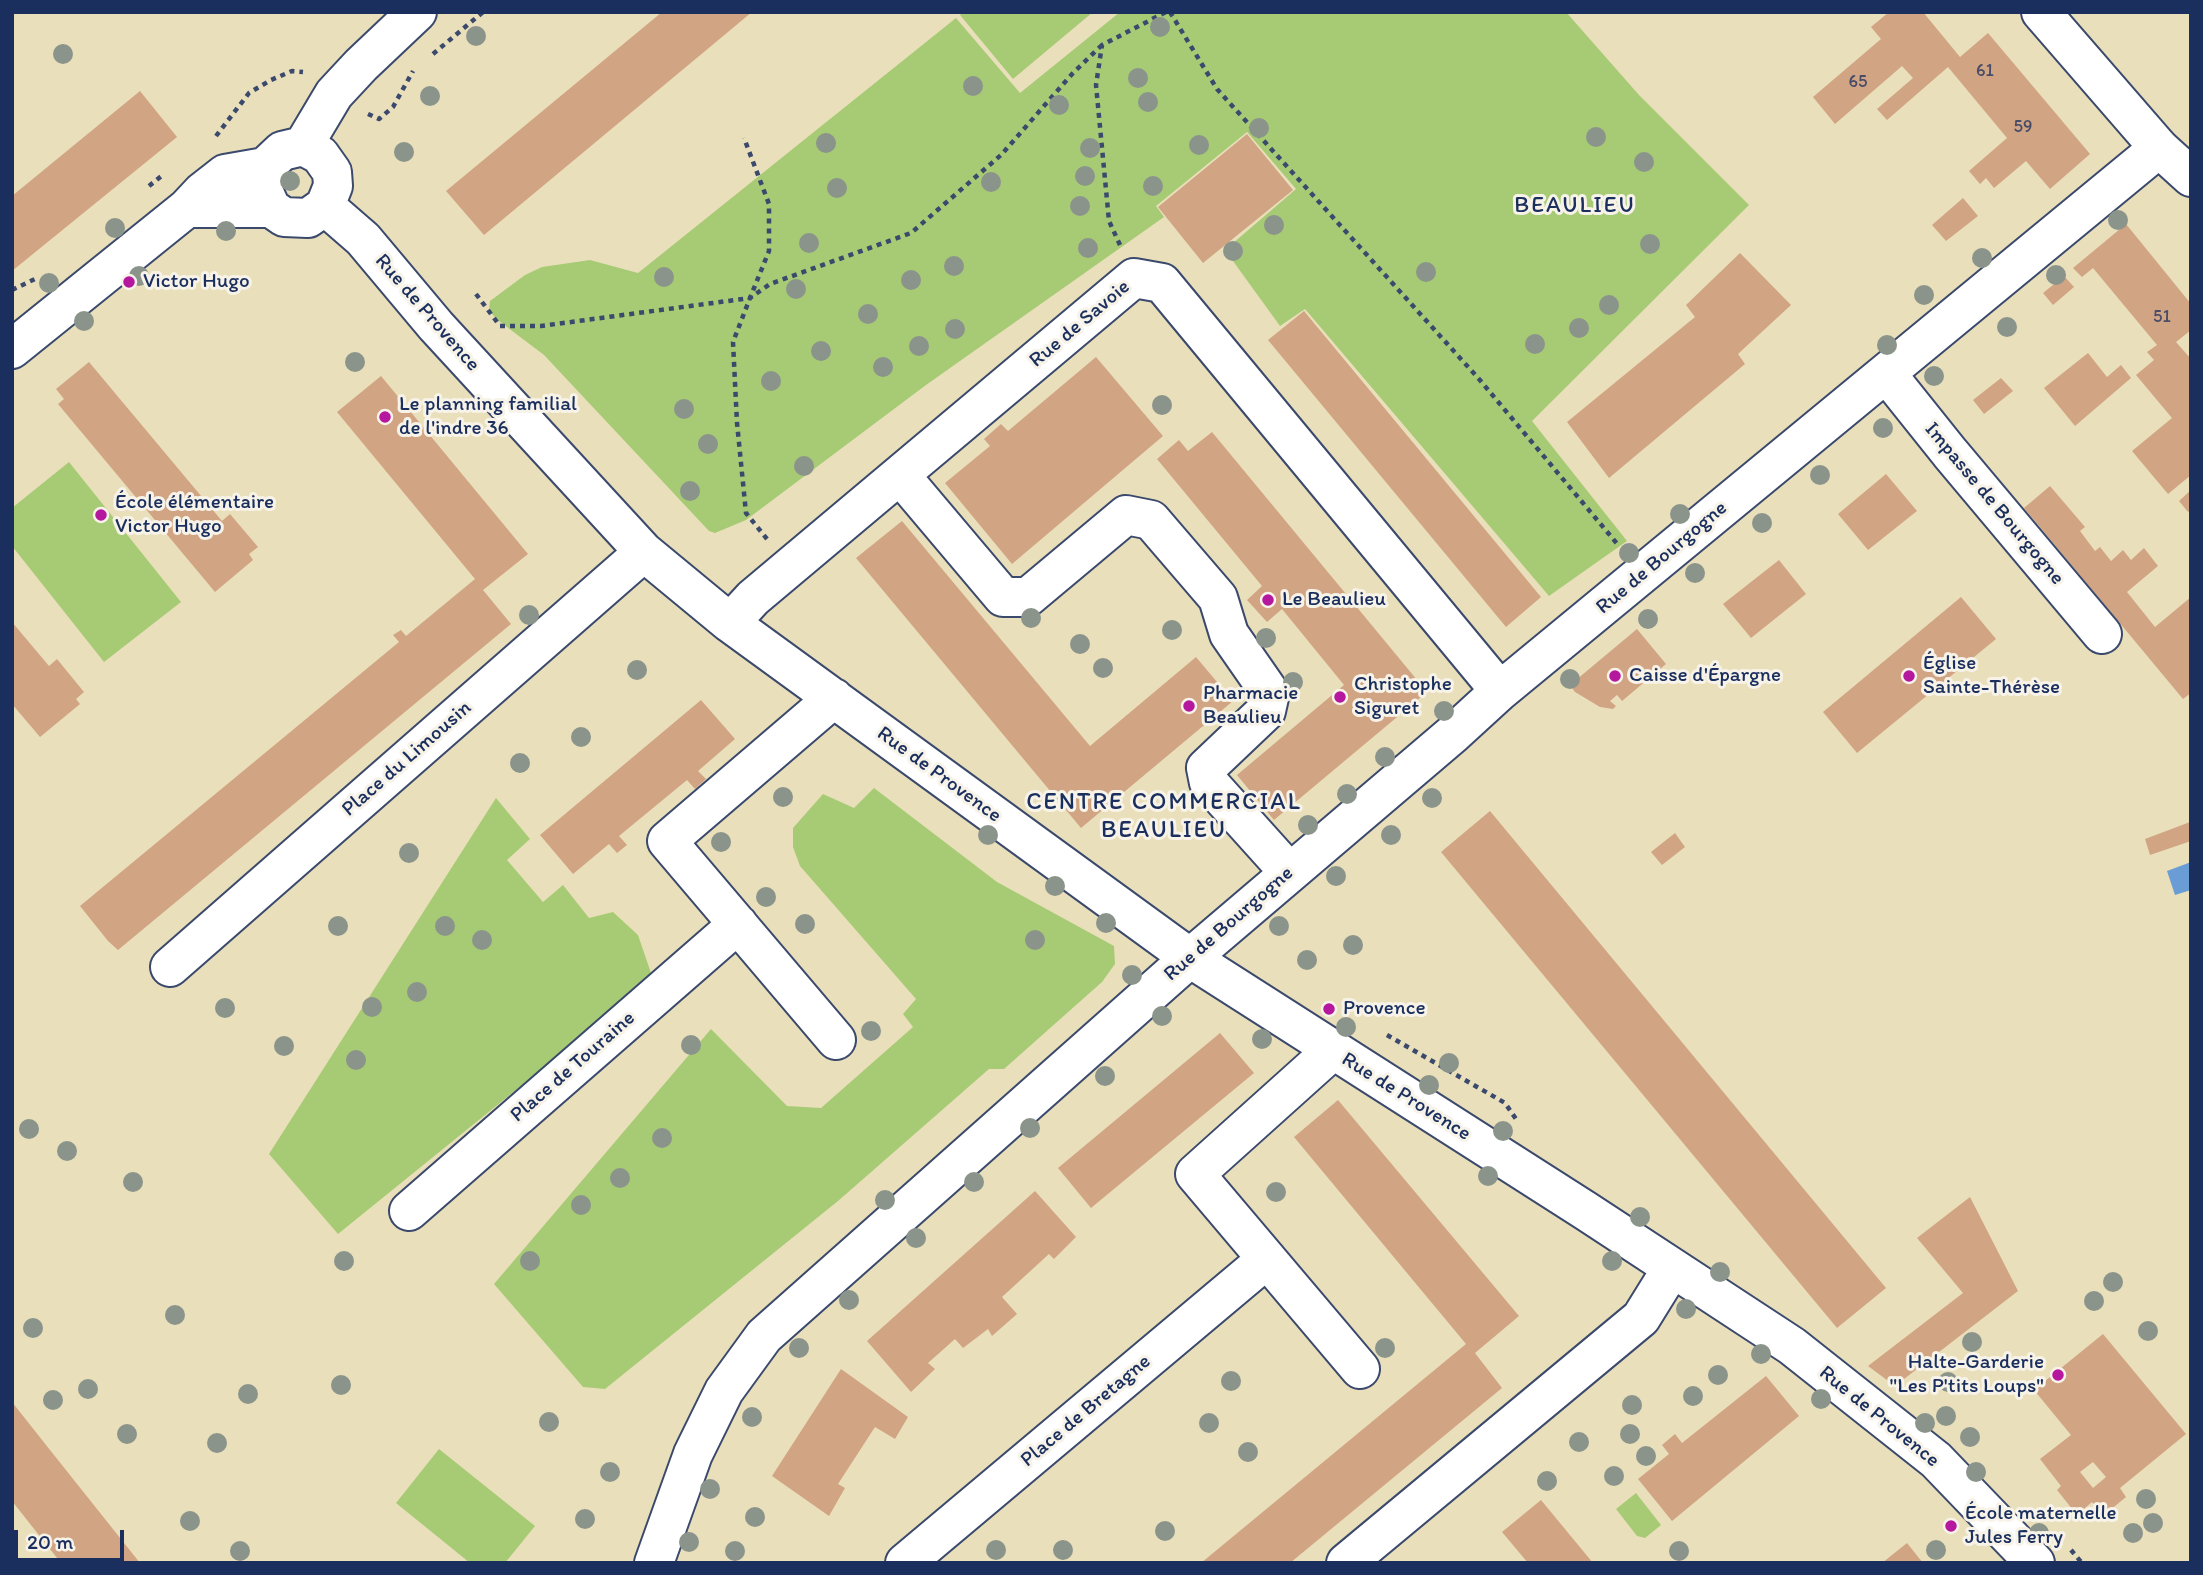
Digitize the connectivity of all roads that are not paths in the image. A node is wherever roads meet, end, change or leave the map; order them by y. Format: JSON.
{"nodes":[{"id":1,"x":417,"y":12,"type":"edge"},
{"id":2,"x":2041,"y":12,"type":"edge"},
{"id":3,"x":303,"y":146,"type":"junction"},
{"id":4,"x":2159,"y":148,"type":"junction"},
{"id":5,"x":265,"y":167,"type":"junction"},
{"id":6,"x":2191,"y":177,"type":"edge"},
{"id":7,"x":325,"y":206,"type":"junction"},
{"id":8,"x":187,"y":208,"type":"junction"},
{"id":9,"x":271,"y":208,"type":"junction"},
{"id":10,"x":12,"y":349,"type":"edge"},
{"id":11,"x":1886,"y":373,"type":"junction"},
{"id":12,"x":900,"y":475,"type":"junction"},
{"id":13,"x":644,"y":552,"type":"junction"},
{"id":14,"x":730,"y":623,"type":"junction"},
{"id":15,"x":2102,"y":634,"type":"dead end"},
{"id":16,"x":1500,"y":691,"type":"junction"},
{"id":17,"x":834,"y":698,"type":"junction"},
{"id":18,"x":1289,"y":872,"type":"junction"},
{"id":19,"x":738,"y":924,"type":"junction"},
{"id":20,"x":1190,"y":958,"type":"junction"},
{"id":21,"x":170,"y":967,"type":"dead end"},
{"id":22,"x":836,"y":1040,"type":"dead end"},
{"id":23,"x":1333,"y":1050,"type":"junction"},
{"id":24,"x":409,"y":1211,"type":"dead end"},
{"id":25,"x":1267,"y":1259,"type":"junction"},
{"id":26,"x":1671,"y":1268,"type":"junction"},
{"id":27,"x":1360,"y":1369,"type":"dead end"},
{"id":28,"x":654,"y":1563,"type":"edge"},
{"id":29,"x":905,"y":1563,"type":"edge"},
{"id":30,"x":1346,"y":1563,"type":"edge"},
{"id":31,"x":2035,"y":1563,"type":"edge"}],
"edges":[{"from":1,"to":3,"type":"street"},
{"from":2,"to":4,"type":"street"},
{"from":3,"to":5,"type":"street"},
{"from":3,"to":7,"type":"street"},
{"from":4,"to":6,"type":"street"},
{"from":4,"to":11,"type":"street","name":"Rue de Bourgogne"},
{"from":5,"to":8,"type":"street"},
{"from":5,"to":9,"type":"street"},
{"from":7,"to":9,"type":"street"},
{"from":7,"to":13,"type":"street","name":"Rue de Provence"},
{"from":8,"to":9,"type":"street"},
{"from":8,"to":10,"type":"street"},
{"from":11,"to":15,"type":"street","name":"Impasse de Bourgogne"},
{"from":11,"to":16,"type":"street","name":"Rue de Bourgogne"},
{"from":12,"to":14,"type":"street","name":"Rue de Savoie"},
{"from":12,"to":16,"type":"street","name":"Rue de Savoie"},
{"from":12,"to":18,"type":"street"},
{"from":13,"to":14,"type":"street","name":"Rue de Provence"},
{"from":13,"to":21,"type":"street","name":"Place du Limousin"},
{"from":14,"to":17,"type":"street","name":"Rue de Provence"},
{"from":16,"to":18,"type":"street","name":"Rue de Bourgogne"},
{"from":17,"to":19,"type":"street"},
{"from":17,"to":20,"type":"street","name":"Rue de Provence"},
{"from":18,"to":20,"type":"street","name":"Rue de Bourgogne"},
{"from":19,"to":22,"type":"street"},
{"from":19,"to":24,"type":"street","name":"Place de Touraine"},
{"from":20,"to":23,"type":"street","name":"Rue de Provence"},
{"from":20,"to":28,"type":"street","name":"Rue de Bourgogne"},
{"from":23,"to":25,"type":"street"},
{"from":23,"to":26,"type":"street","name":"Rue de Provence"},
{"from":25,"to":27,"type":"street"},
{"from":25,"to":29,"type":"street","name":"Place de Bretagne"},
{"from":26,"to":30,"type":"street"},
{"from":26,"to":31,"type":"street","name":"Rue de Provence"}]}
